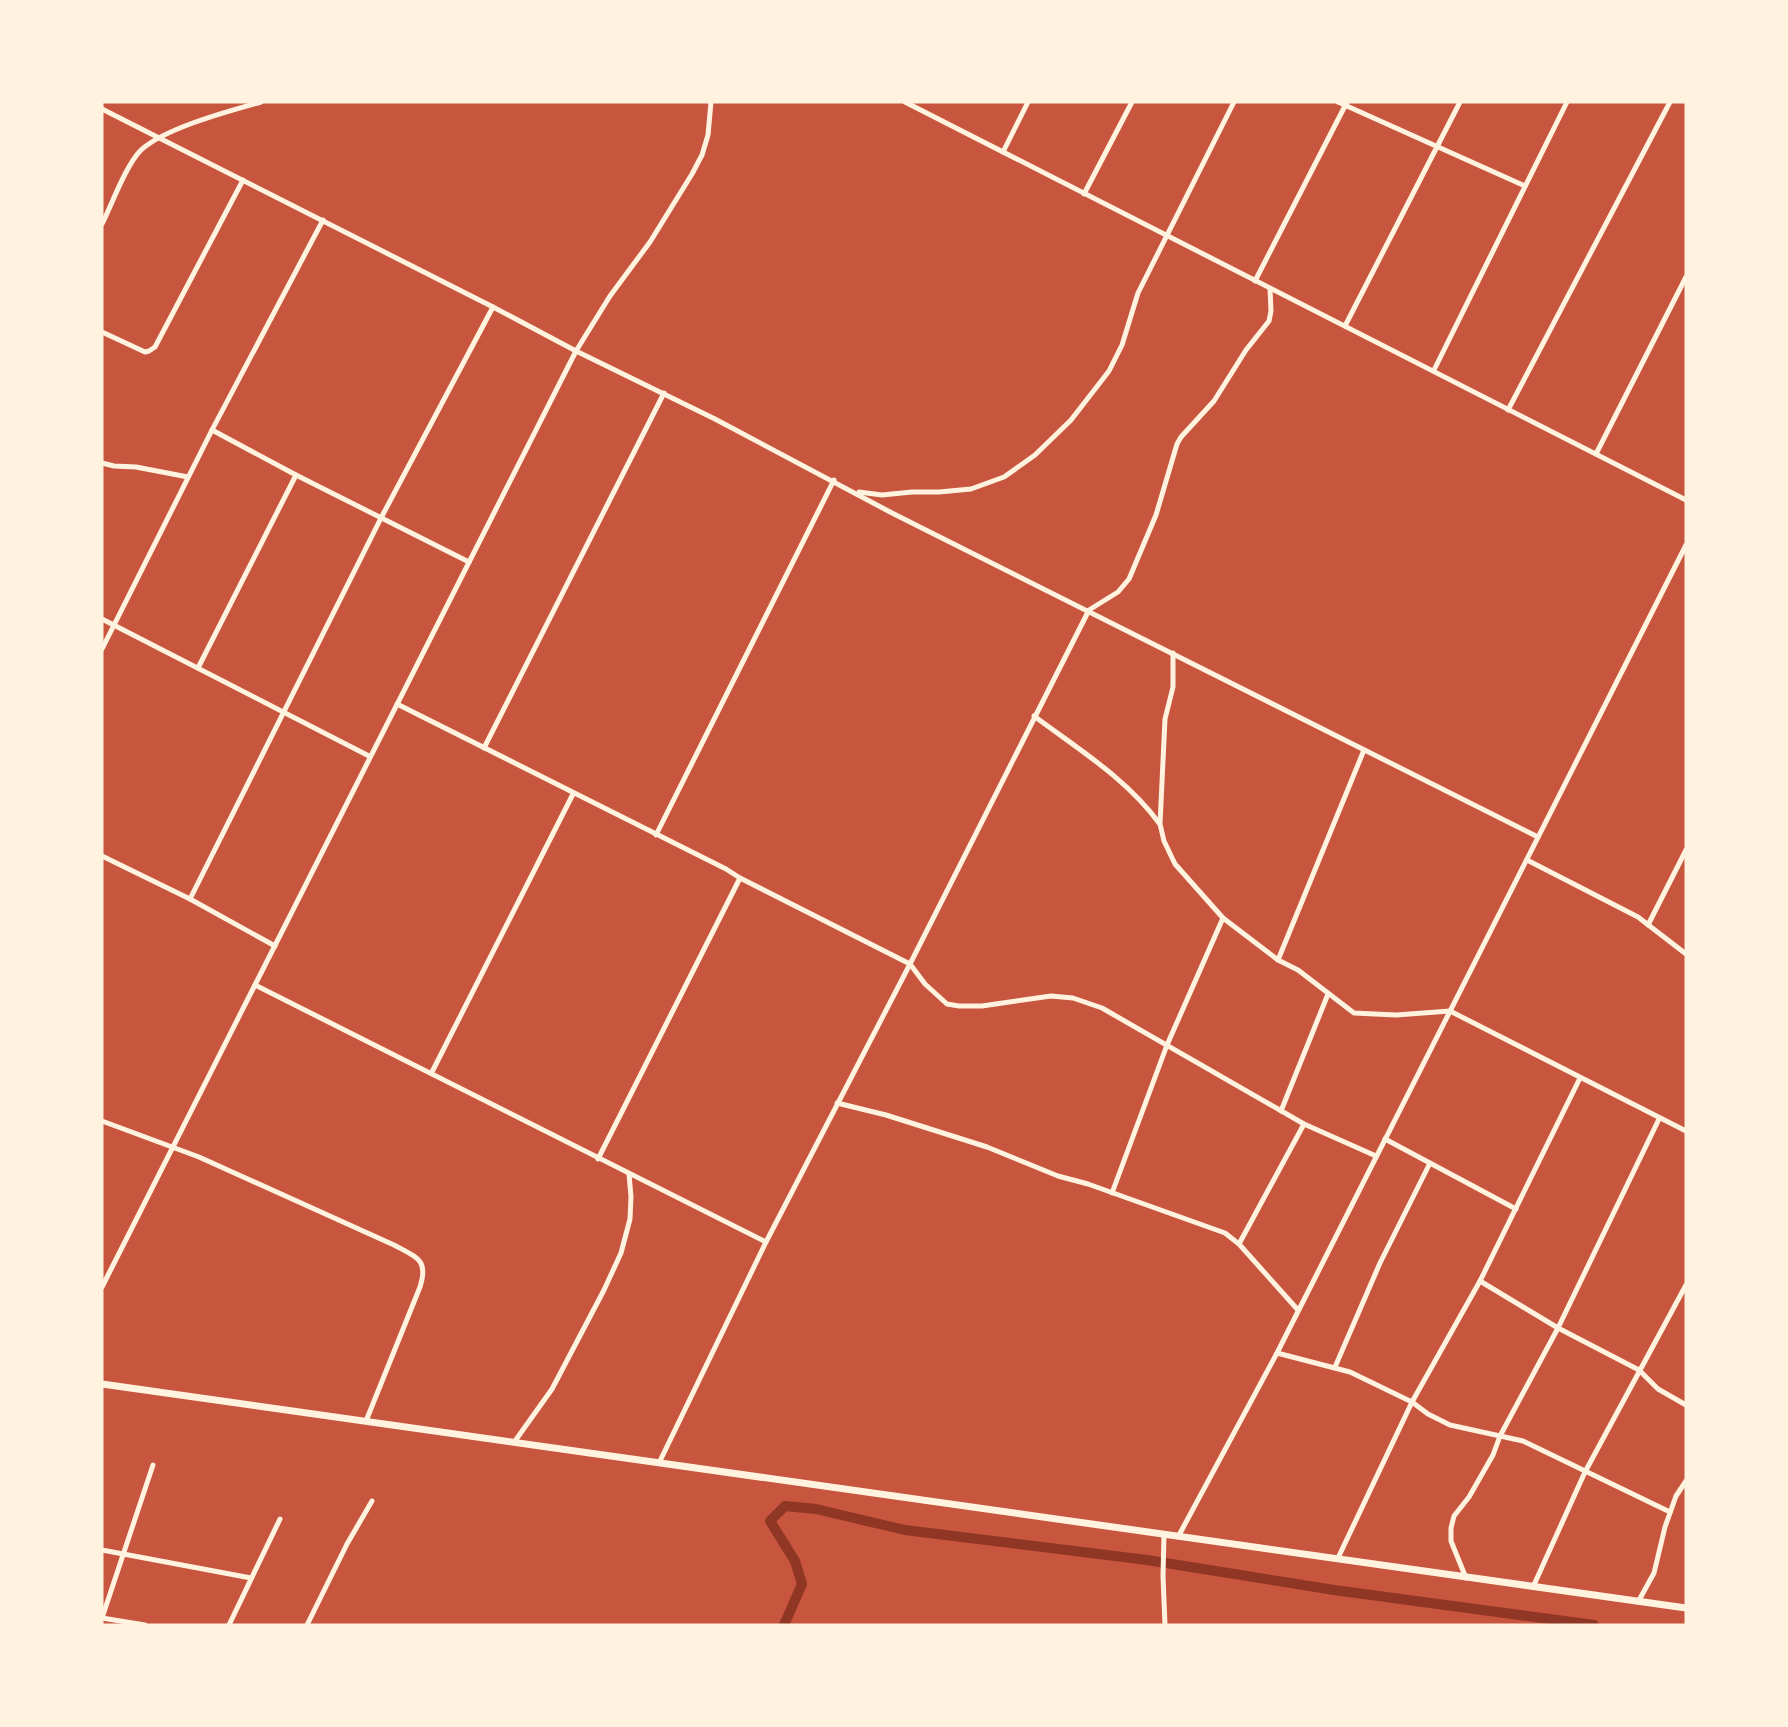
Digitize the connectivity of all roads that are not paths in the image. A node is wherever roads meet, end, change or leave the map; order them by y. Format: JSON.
{"nodes":[{"id":1,"x":261,"y":102,"type":"edge"},
{"id":2,"x":711,"y":102,"type":"edge"},
{"id":3,"x":905,"y":102,"type":"edge"},
{"id":4,"x":922,"y":102,"type":"edge"},
{"id":5,"x":1028,"y":102,"type":"edge"},
{"id":6,"x":1132,"y":102,"type":"edge"},
{"id":7,"x":1234,"y":102,"type":"edge"},
{"id":8,"x":1338,"y":102,"type":"edge"},
{"id":9,"x":1460,"y":102,"type":"edge"},
{"id":10,"x":1567,"y":102,"type":"edge"},
{"id":11,"x":1670,"y":102,"type":"edge"},
{"id":12,"x":1346,"y":104,"type":"edge"},
{"id":13,"x":102,"y":109,"type":"edge"},
{"id":14,"x":919,"y":109,"type":"junction"},
{"id":15,"x":160,"y":138,"type":"junction"},
{"id":16,"x":1437,"y":147,"type":"junction"},
{"id":17,"x":1002,"y":152,"type":"junction"},
{"id":18,"x":243,"y":180,"type":"junction"},
{"id":19,"x":1526,"y":186,"type":"junction"},
{"id":20,"x":1084,"y":194,"type":"junction"},
{"id":21,"x":323,"y":220,"type":"junction"},
{"id":22,"x":102,"y":224,"type":"edge"},
{"id":23,"x":1166,"y":236,"type":"junction"},
{"id":24,"x":1686,"y":277,"type":"edge"},
{"id":25,"x":1255,"y":281,"type":"junction"},
{"id":26,"x":1270,"y":289,"type":"junction"},
{"id":27,"x":494,"y":307,"type":"junction"},
{"id":28,"x":1345,"y":326,"type":"junction"},
{"id":29,"x":102,"y":332,"type":"edge"},
{"id":30,"x":576,"y":351,"type":"junction"},
{"id":31,"x":1434,"y":370,"type":"junction"},
{"id":32,"x":664,"y":393,"type":"junction"},
{"id":33,"x":1508,"y":410,"type":"junction"},
{"id":34,"x":212,"y":430,"type":"junction"},
{"id":35,"x":1596,"y":454,"type":"junction"},
{"id":36,"x":102,"y":463,"type":"edge"},
{"id":37,"x":296,"y":475,"type":"junction"},
{"id":38,"x":188,"y":477,"type":"junction"},
{"id":39,"x":834,"y":480,"type":"junction"},
{"id":40,"x":855,"y":491,"type":"junction"},
{"id":41,"x":1686,"y":500,"type":"edge"},
{"id":42,"x":381,"y":518,"type":"junction"},
{"id":43,"x":1686,"y":545,"type":"edge"},
{"id":44,"x":469,"y":561,"type":"junction"},
{"id":45,"x":1089,"y":610,"type":"junction"},
{"id":46,"x":102,"y":620,"type":"edge"},
{"id":47,"x":114,"y":625,"type":"junction"},
{"id":48,"x":102,"y":649,"type":"edge"},
{"id":49,"x":1173,"y":653,"type":"junction"},
{"id":50,"x":198,"y":668,"type":"junction"},
{"id":51,"x":397,"y":704,"type":"junction"},
{"id":52,"x":283,"y":712,"type":"junction"},
{"id":53,"x":1034,"y":716,"type":"junction"},
{"id":54,"x":484,"y":748,"type":"junction"},
{"id":55,"x":1364,"y":750,"type":"junction"},
{"id":56,"x":369,"y":756,"type":"junction"},
{"id":57,"x":573,"y":794,"type":"junction"},
{"id":58,"x":1160,"y":824,"type":"junction"},
{"id":59,"x":656,"y":835,"type":"junction"},
{"id":60,"x":1538,"y":837,"type":"junction"},
{"id":61,"x":1686,"y":850,"type":"edge"},
{"id":62,"x":102,"y":856,"type":"edge"},
{"id":63,"x":1527,"y":860,"type":"junction"},
{"id":64,"x":740,"y":878,"type":"junction"},
{"id":65,"x":190,"y":899,"type":"junction"},
{"id":66,"x":1224,"y":918,"type":"junction"},
{"id":67,"x":1648,"y":925,"type":"junction"},
{"id":68,"x":274,"y":946,"type":"junction"},
{"id":69,"x":1686,"y":954,"type":"edge"},
{"id":70,"x":1278,"y":960,"type":"junction"},
{"id":71,"x":910,"y":964,"type":"junction"},
{"id":72,"x":255,"y":985,"type":"junction"},
{"id":73,"x":1328,"y":994,"type":"junction"},
{"id":74,"x":1450,"y":1011,"type":"junction"},
{"id":75,"x":1167,"y":1045,"type":"junction"},
{"id":76,"x":432,"y":1072,"type":"junction"},
{"id":77,"x":1580,"y":1078,"type":"junction"},
{"id":78,"x":837,"y":1103,"type":"junction"},
{"id":79,"x":1281,"y":1111,"type":"junction"},
{"id":80,"x":1659,"y":1119,"type":"junction"},
{"id":81,"x":102,"y":1120,"type":"edge"},
{"id":82,"x":1304,"y":1124,"type":"junction"},
{"id":83,"x":1686,"y":1131,"type":"edge"},
{"id":84,"x":1385,"y":1139,"type":"junction"},
{"id":85,"x":173,"y":1147,"type":"junction"},
{"id":86,"x":1377,"y":1156,"type":"junction"},
{"id":87,"x":598,"y":1159,"type":"junction"},
{"id":88,"x":1430,"y":1163,"type":"junction"},
{"id":89,"x":628,"y":1174,"type":"junction"},
{"id":90,"x":1112,"y":1193,"type":"junction"},
{"id":91,"x":1516,"y":1209,"type":"junction"},
{"id":92,"x":766,"y":1242,"type":"junction"},
{"id":93,"x":1239,"y":1244,"type":"junction"},
{"id":94,"x":1480,"y":1281,"type":"junction"},
{"id":95,"x":1686,"y":1285,"type":"edge"},
{"id":96,"x":102,"y":1287,"type":"edge"},
{"id":97,"x":1298,"y":1310,"type":"junction"},
{"id":98,"x":1558,"y":1328,"type":"junction"},
{"id":99,"x":1277,"y":1353,"type":"junction"},
{"id":100,"x":1335,"y":1367,"type":"junction"},
{"id":101,"x":1639,"y":1370,"type":"junction"},
{"id":102,"x":102,"y":1384,"type":"edge"},
{"id":103,"x":1412,"y":1402,"type":"junction"},
{"id":104,"x":1686,"y":1405,"type":"edge"},
{"id":105,"x":366,"y":1421,"type":"junction"},
{"id":106,"x":1500,"y":1436,"type":"junction"},
{"id":107,"x":515,"y":1441,"type":"junction"},
{"id":108,"x":658,"y":1463,"type":"junction"},
{"id":109,"x":153,"y":1465,"type":"dead end"},
{"id":110,"x":1585,"y":1472,"type":"junction"},
{"id":111,"x":1686,"y":1481,"type":"edge"},
{"id":112,"x":372,"y":1501,"type":"dead end"},
{"id":113,"x":1670,"y":1512,"type":"junction"},
{"id":114,"x":280,"y":1519,"type":"dead end"},
{"id":115,"x":1164,"y":1535,"type":"junction"},
{"id":116,"x":1178,"y":1537,"type":"junction"},
{"id":117,"x":102,"y":1550,"type":"edge"},
{"id":118,"x":124,"y":1555,"type":"junction"},
{"id":119,"x":1338,"y":1558,"type":"junction"},
{"id":120,"x":251,"y":1578,"type":"junction"},
{"id":121,"x":1466,"y":1578,"type":"junction"},
{"id":122,"x":1533,"y":1587,"type":"junction"},
{"id":123,"x":1638,"y":1602,"type":"junction"},
{"id":124,"x":1686,"y":1608,"type":"edge"},
{"id":125,"x":145,"y":1625,"type":"edge"},
{"id":126,"x":229,"y":1625,"type":"edge"},
{"id":127,"x":307,"y":1625,"type":"edge"},
{"id":128,"x":1165,"y":1625,"type":"edge"}],
"edges":[{"from":1,"to":15,"type":"street"},
{"from":2,"to":30,"type":"street"},
{"from":3,"to":14,"type":"street"},
{"from":4,"to":14,"type":"street"},
{"from":5,"to":17,"type":"street"},
{"from":6,"to":20,"type":"street"},
{"from":7,"to":23,"type":"street"},
{"from":8,"to":12,"type":"street"},
{"from":9,"to":16,"type":"street"},
{"from":10,"to":19,"type":"street"},
{"from":11,"to":33,"type":"street"},
{"from":12,"to":16,"type":"street"},
{"from":12,"to":25,"type":"street"},
{"from":13,"to":15,"type":"street"},
{"from":14,"to":17,"type":"street"},
{"from":15,"to":18,"type":"street"},
{"from":15,"to":22,"type":"street"},
{"from":16,"to":19,"type":"street"},
{"from":16,"to":28,"type":"street"},
{"from":17,"to":20,"type":"street"},
{"from":18,"to":21,"type":"street"},
{"from":18,"to":29,"type":"street"},
{"from":19,"to":31,"type":"street"},
{"from":20,"to":23,"type":"street"},
{"from":21,"to":27,"type":"street"},
{"from":21,"to":34,"type":"street"},
{"from":23,"to":25,"type":"street"},
{"from":23,"to":40,"type":"street"},
{"from":24,"to":35,"type":"street"},
{"from":25,"to":26,"type":"street"},
{"from":26,"to":28,"type":"street"},
{"from":26,"to":45,"type":"street"},
{"from":27,"to":30,"type":"street"},
{"from":27,"to":42,"type":"street"},
{"from":28,"to":31,"type":"street"},
{"from":30,"to":32,"type":"street"},
{"from":30,"to":44,"type":"street"},
{"from":31,"to":33,"type":"street"},
{"from":32,"to":39,"type":"street"},
{"from":32,"to":54,"type":"street"},
{"from":33,"to":35,"type":"street"},
{"from":34,"to":37,"type":"street"},
{"from":34,"to":38,"type":"street"},
{"from":35,"to":41,"type":"street"},
{"from":36,"to":38,"type":"street"},
{"from":37,"to":42,"type":"street"},
{"from":37,"to":50,"type":"street"},
{"from":38,"to":47,"type":"street"},
{"from":39,"to":40,"type":"street"},
{"from":39,"to":59,"type":"street"},
{"from":40,"to":45,"type":"street"},
{"from":42,"to":44,"type":"street"},
{"from":42,"to":52,"type":"street"},
{"from":43,"to":60,"type":"street"},
{"from":44,"to":51,"type":"street"},
{"from":45,"to":49,"type":"street"},
{"from":45,"to":53,"type":"street"},
{"from":46,"to":47,"type":"street"},
{"from":47,"to":48,"type":"street"},
{"from":47,"to":50,"type":"street"},
{"from":49,"to":55,"type":"street"},
{"from":49,"to":58,"type":"street"},
{"from":50,"to":52,"type":"street"},
{"from":51,"to":54,"type":"street"},
{"from":51,"to":56,"type":"street"},
{"from":52,"to":56,"type":"street"},
{"from":52,"to":65,"type":"street"},
{"from":53,"to":58,"type":"street"},
{"from":53,"to":71,"type":"street"},
{"from":54,"to":57,"type":"street"},
{"from":55,"to":60,"type":"street"},
{"from":55,"to":70,"type":"street"},
{"from":56,"to":68,"type":"street"},
{"from":57,"to":59,"type":"street"},
{"from":57,"to":76,"type":"street"},
{"from":58,"to":66,"type":"street"},
{"from":59,"to":64,"type":"street"},
{"from":60,"to":63,"type":"street"},
{"from":61,"to":67,"type":"street"},
{"from":62,"to":65,"type":"street"},
{"from":63,"to":67,"type":"street"},
{"from":63,"to":74,"type":"street"},
{"from":64,"to":71,"type":"street"},
{"from":64,"to":87,"type":"street"},
{"from":65,"to":68,"type":"street"},
{"from":66,"to":70,"type":"street"},
{"from":66,"to":75,"type":"street"},
{"from":67,"to":69,"type":"street"},
{"from":68,"to":72,"type":"street"},
{"from":70,"to":73,"type":"street"},
{"from":71,"to":75,"type":"street"},
{"from":71,"to":78,"type":"street"},
{"from":72,"to":76,"type":"street"},
{"from":72,"to":85,"type":"street"},
{"from":73,"to":74,"type":"street"},
{"from":73,"to":79,"type":"street"},
{"from":74,"to":77,"type":"street"},
{"from":74,"to":84,"type":"street"},
{"from":75,"to":79,"type":"street"},
{"from":75,"to":90,"type":"street"},
{"from":76,"to":87,"type":"street"},
{"from":77,"to":80,"type":"street"},
{"from":77,"to":91,"type":"street"},
{"from":78,"to":90,"type":"street"},
{"from":78,"to":92,"type":"street"},
{"from":79,"to":82,"type":"street"},
{"from":80,"to":83,"type":"street"},
{"from":80,"to":98,"type":"street"},
{"from":81,"to":85,"type":"street"},
{"from":82,"to":86,"type":"street"},
{"from":82,"to":93,"type":"street"},
{"from":84,"to":86,"type":"street"},
{"from":84,"to":88,"type":"street"},
{"from":85,"to":96,"type":"street"},
{"from":85,"to":105,"type":"street"},
{"from":86,"to":97,"type":"street"},
{"from":87,"to":89,"type":"street"},
{"from":88,"to":91,"type":"street"},
{"from":88,"to":100,"type":"street"},
{"from":89,"to":92,"type":"street"},
{"from":89,"to":107,"type":"street"},
{"from":90,"to":93,"type":"street"},
{"from":91,"to":94,"type":"street"},
{"from":92,"to":108,"type":"street"},
{"from":93,"to":97,"type":"street"},
{"from":94,"to":98,"type":"street"},
{"from":94,"to":103,"type":"street"},
{"from":95,"to":101,"type":"street"},
{"from":97,"to":99,"type":"street"},
{"from":98,"to":101,"type":"street"},
{"from":98,"to":106,"type":"street"},
{"from":99,"to":100,"type":"street"},
{"from":99,"to":116,"type":"street"},
{"from":100,"to":103,"type":"street"},
{"from":101,"to":104,"type":"street"},
{"from":101,"to":110,"type":"street"},
{"from":102,"to":105,"type":"street"},
{"from":103,"to":106,"type":"street"},
{"from":103,"to":119,"type":"street"},
{"from":105,"to":107,"type":"street"},
{"from":106,"to":110,"type":"street"},
{"from":106,"to":121,"type":"street"},
{"from":107,"to":108,"type":"street"},
{"from":108,"to":115,"type":"street"},
{"from":109,"to":118,"type":"street"},
{"from":110,"to":113,"type":"street"},
{"from":110,"to":122,"type":"street"},
{"from":111,"to":113,"type":"street"},
{"from":112,"to":127,"type":"street"},
{"from":113,"to":123,"type":"street"},
{"from":114,"to":120,"type":"street"},
{"from":115,"to":116,"type":"street"},
{"from":115,"to":128,"type":"street"},
{"from":116,"to":119,"type":"street"},
{"from":117,"to":118,"type":"street"},
{"from":118,"to":120,"type":"street"},
{"from":118,"to":125,"type":"street"},
{"from":119,"to":121,"type":"street"},
{"from":120,"to":126,"type":"street"},
{"from":121,"to":122,"type":"street"},
{"from":122,"to":123,"type":"street"},
{"from":123,"to":124,"type":"street"}]}
